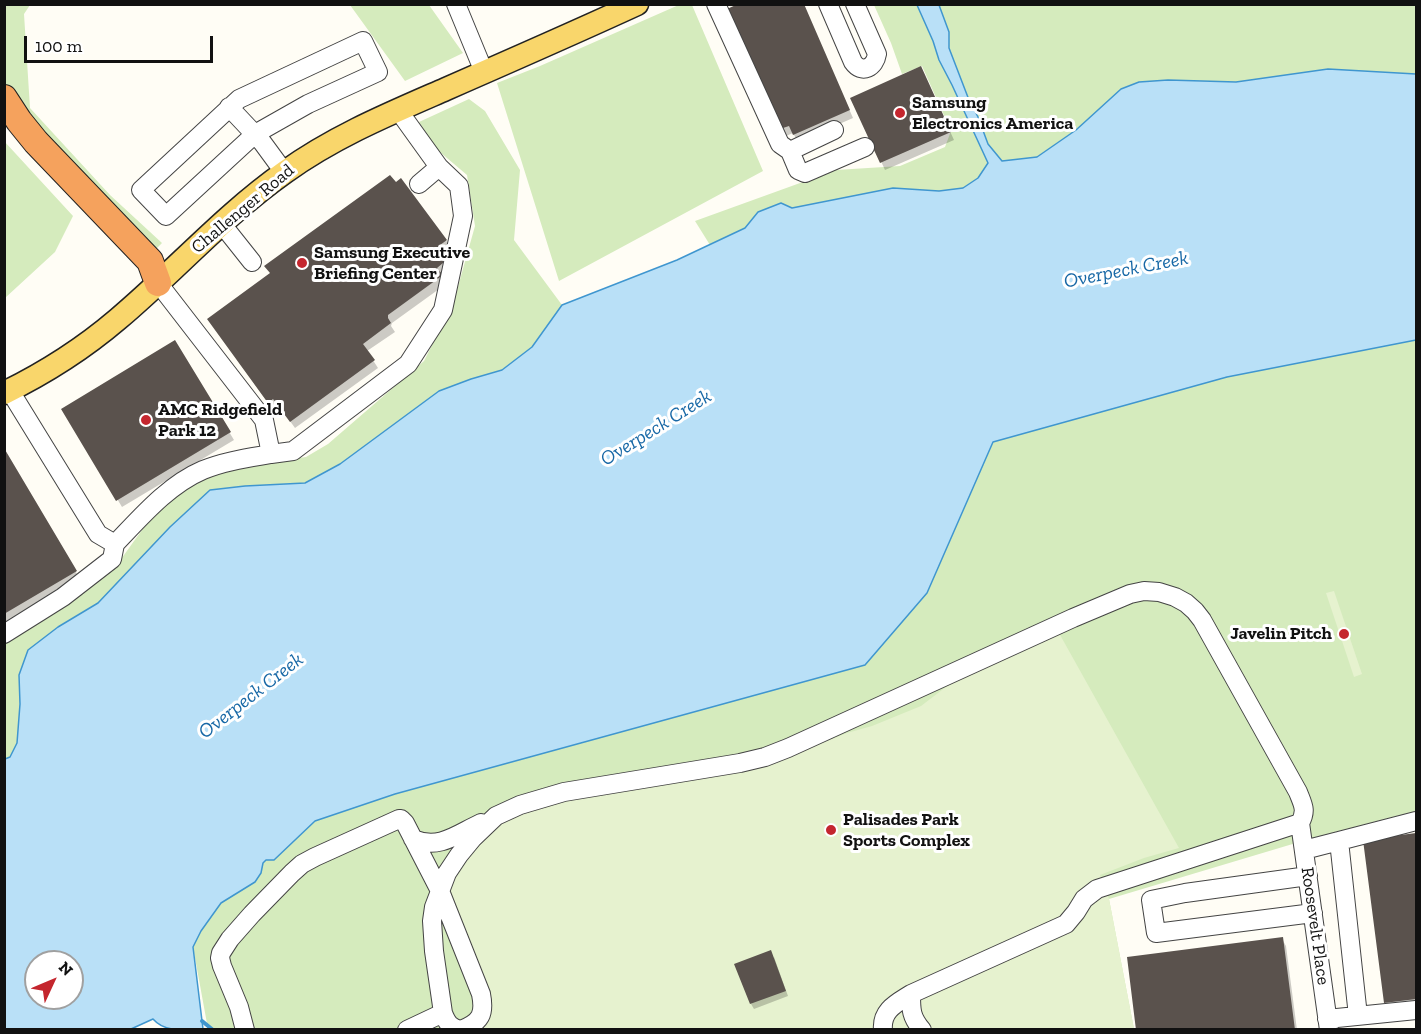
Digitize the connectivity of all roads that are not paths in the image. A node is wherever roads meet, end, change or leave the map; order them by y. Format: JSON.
{"nodes":[{"id":1,"x":456,"y":4,"type":"edge"},
{"id":2,"x":637,"y":4,"type":"edge"},
{"id":3,"x":828,"y":4,"type":"edge"},
{"id":4,"x":855,"y":4,"type":"edge"},
{"id":5,"x":723,"y":12,"type":"edge"},
{"id":6,"x":484,"y":72,"type":"junction"},
{"id":7,"x":4,"y":98,"type":"edge"},
{"id":8,"x":229,"y":107,"type":"junction"},
{"id":9,"x":398,"y":110,"type":"junction"},
{"id":10,"x":4,"y":130,"type":"edge"},
{"id":11,"x":834,"y":130,"type":"dead end"},
{"id":12,"x":255,"y":134,"type":"junction"},
{"id":13,"x":865,"y":147,"type":"dead end"},
{"id":14,"x":790,"y":151,"type":"junction"},
{"id":15,"x":439,"y":167,"type":"junction"},
{"id":16,"x":284,"y":172,"type":"junction"},
{"id":17,"x":419,"y":184,"type":"dead end"},
{"id":18,"x":221,"y":223,"type":"junction"},
{"id":19,"x":252,"y":262,"type":"dead end"},
{"id":20,"x":158,"y":283,"type":"junction"},
{"id":21,"x":7,"y":392,"type":"edge"},
{"id":22,"x":271,"y":454,"type":"junction"},
{"id":23,"x":115,"y":544,"type":"junction"},
{"id":24,"x":4,"y":634,"type":"edge"},
{"id":25,"x":1416,"y":821,"type":"edge"},
{"id":26,"x":491,"y":822,"type":"junction"},
{"id":27,"x":1300,"y":823,"type":"junction"},
{"id":28,"x":413,"y":839,"type":"junction"},
{"id":29,"x":1339,"y":841,"type":"junction"},
{"id":30,"x":1304,"y":850,"type":"junction"},
{"id":31,"x":1308,"y":876,"type":"junction"},
{"id":32,"x":440,"y":891,"type":"junction"},
{"id":33,"x":1313,"y":913,"type":"junction"},
{"id":34,"x":911,"y":994,"type":"junction"},
{"id":35,"x":1416,"y":1010,"type":"edge"},
{"id":36,"x":443,"y":1013,"type":"junction"},
{"id":37,"x":1358,"y":1016,"type":"junction"},
{"id":38,"x":1328,"y":1024,"type":"edge"},
{"id":39,"x":245,"y":1029,"type":"edge"},
{"id":40,"x":407,"y":1029,"type":"edge"},
{"id":41,"x":461,"y":1029,"type":"edge"},
{"id":42,"x":883,"y":1029,"type":"edge"},
{"id":43,"x":922,"y":1029,"type":"edge"}],
"edges":[{"from":1,"to":6,"type":"street"},
{"from":2,"to":6,"type":"main road","name":"Challenger Road"},
{"from":3,"to":4,"type":"street"},
{"from":5,"to":14,"type":"street"},
{"from":6,"to":9,"type":"main road","name":"Challenger Road"},
{"from":7,"to":20,"type":"highway"},
{"from":8,"to":12,"type":"street"},
{"from":8,"to":12,"type":"street"},
{"from":8,"to":12,"type":"street"},
{"from":9,"to":15,"type":"street"},
{"from":9,"to":16,"type":"main road","name":"Challenger Road"},
{"from":10,"to":20,"type":"highway"},
{"from":11,"to":14,"type":"street"},
{"from":12,"to":16,"type":"street"},
{"from":13,"to":14,"type":"street"},
{"from":15,"to":17,"type":"street"},
{"from":15,"to":22,"type":"street"},
{"from":16,"to":18,"type":"main road","name":"Challenger Road"},
{"from":18,"to":19,"type":"street"},
{"from":18,"to":20,"type":"main road","name":"Challenger Road"},
{"from":20,"to":21,"type":"main road","name":"Challenger Road"},
{"from":20,"to":22,"type":"street"},
{"from":21,"to":23,"type":"street"},
{"from":22,"to":23,"type":"street"},
{"from":23,"to":24,"type":"street"},
{"from":25,"to":29,"type":"street"},
{"from":26,"to":27,"type":"street","name":"Roosevelt Place"},
{"from":26,"to":28,"type":"street","name":"Roosevelt Place"},
{"from":26,"to":32,"type":"street"},
{"from":27,"to":30,"type":"street","name":"Roosevelt Place"},
{"from":27,"to":34,"type":"street"},
{"from":28,"to":32,"type":"street"},
{"from":28,"to":39,"type":"street"},
{"from":29,"to":30,"type":"street"},
{"from":29,"to":37,"type":"street"},
{"from":30,"to":31,"type":"street","name":"Roosevelt Place"},
{"from":31,"to":33,"type":"street","name":"Roosevelt Place"},
{"from":31,"to":33,"type":"street"},
{"from":32,"to":36,"type":"street"},
{"from":32,"to":41,"type":"street"},
{"from":33,"to":38,"type":"street","name":"Roosevelt Place"},
{"from":34,"to":42,"type":"street"},
{"from":34,"to":43,"type":"street"},
{"from":35,"to":37,"type":"street"},
{"from":36,"to":40,"type":"street"},
{"from":36,"to":41,"type":"street"},
{"from":37,"to":38,"type":"street"}]}
